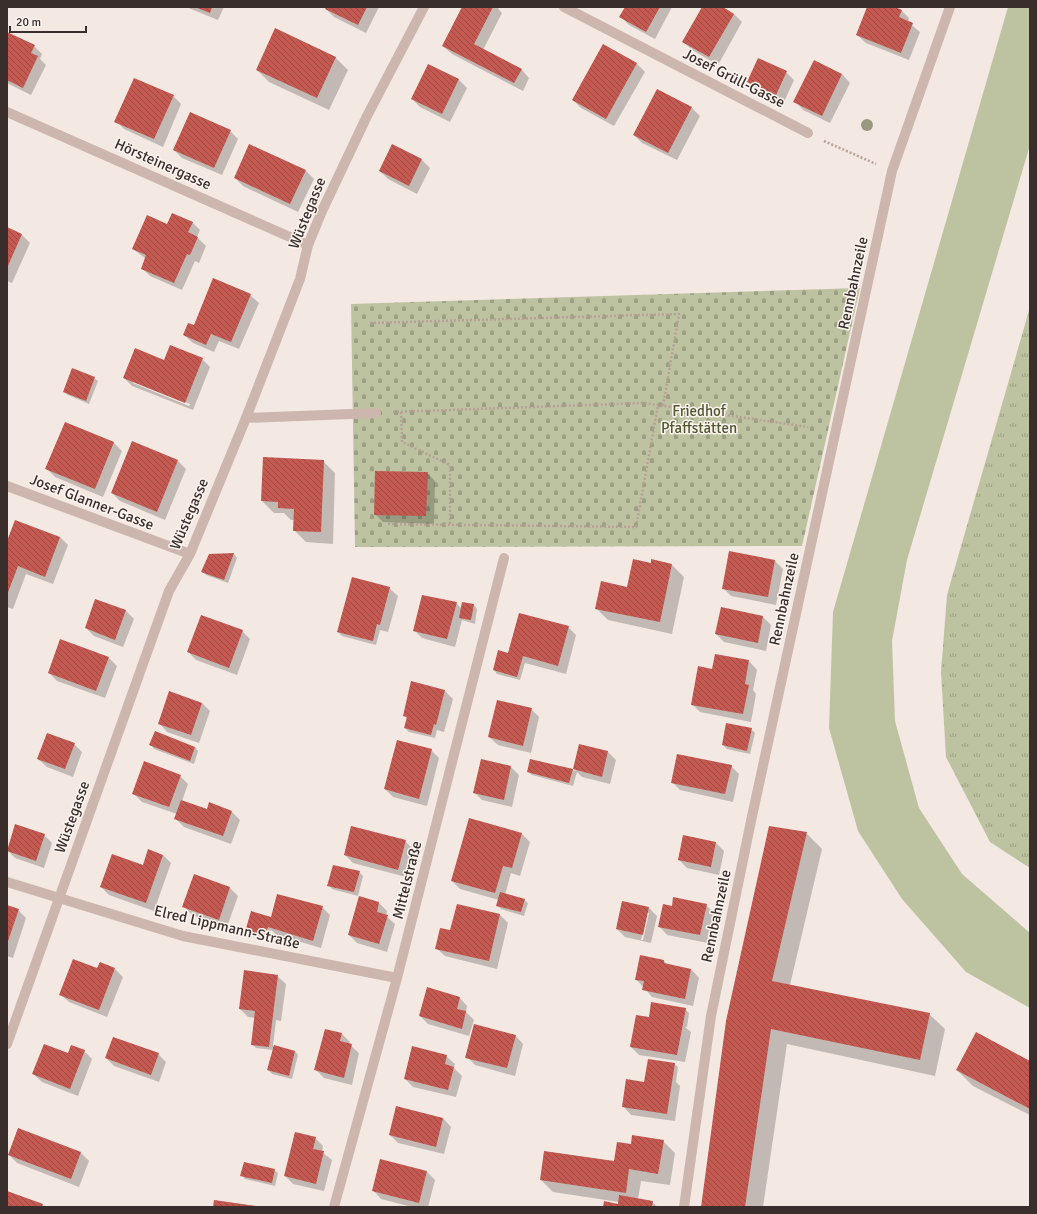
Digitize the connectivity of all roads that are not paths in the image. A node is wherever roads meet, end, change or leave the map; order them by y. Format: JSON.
{"nodes":[{"id":1,"x":424,"y":7,"type":"edge"},
{"id":2,"x":564,"y":7,"type":"edge"},
{"id":3,"x":950,"y":7,"type":"edge"},
{"id":4,"x":7,"y":112,"type":"edge"},
{"id":5,"x":808,"y":133,"type":"road end"},
{"id":6,"x":308,"y":245,"type":"junction"},
{"id":7,"x":376,"y":413,"type":"road end"},
{"id":8,"x":246,"y":418,"type":"junction"},
{"id":9,"x":7,"y":486,"type":"edge"},
{"id":10,"x":190,"y":554,"type":"junction"},
{"id":11,"x":504,"y":558,"type":"dead end"},
{"id":12,"x":7,"y":882,"type":"edge"},
{"id":13,"x":60,"y":899,"type":"junction"},
{"id":14,"x":397,"y":978,"type":"junction"},
{"id":15,"x":7,"y":1044,"type":"edge"},
{"id":16,"x":334,"y":1207,"type":"edge"},
{"id":17,"x":684,"y":1207,"type":"edge"}],
"edges":[{"from":1,"to":6,"type":"street","name":"Wüstegasse"},
{"from":2,"to":5,"type":"street","name":"Josef Grüll-Gasse"},
{"from":3,"to":17,"type":"street","name":"Rennbahnzeile"},
{"from":4,"to":6,"type":"street","name":"Hörsteinergasse"},
{"from":6,"to":8,"type":"street","name":"Wüstegasse"},
{"from":7,"to":8,"type":"street"},
{"from":8,"to":10,"type":"street","name":"Wüstegasse"},
{"from":9,"to":10,"type":"street","name":"Josef Glanner-Gasse"},
{"from":10,"to":13,"type":"street","name":"Wüstegasse"},
{"from":11,"to":14,"type":"street","name":"Mittelstraße"},
{"from":12,"to":13,"type":"street","name":"Elred Lippmann-Straße"},
{"from":13,"to":14,"type":"street","name":"Elred Lippmann-Straße"},
{"from":13,"to":15,"type":"street","name":"Wüstegasse"},
{"from":14,"to":16,"type":"street","name":"Mittelstraße"}]}
